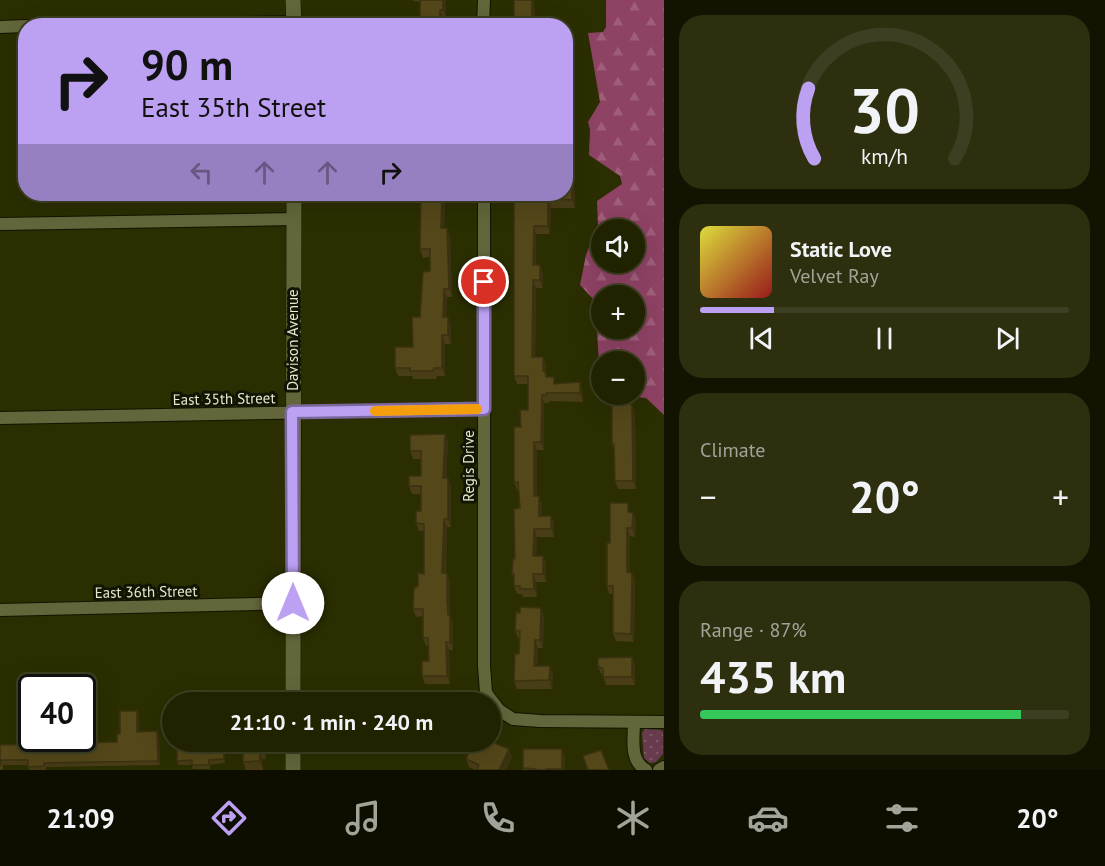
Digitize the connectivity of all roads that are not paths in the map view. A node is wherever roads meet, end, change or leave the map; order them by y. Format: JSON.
{"nodes":[{"id":1,"x":293,"y":0,"type":"edge"},
{"id":2,"x":484,"y":0,"type":"edge"},
{"id":3,"x":294,"y":18,"type":"edge"},
{"id":4,"x":483,"y":18,"type":"edge"},
{"id":5,"x":0,"y":27,"type":"edge"},
{"id":6,"x":18,"y":27,"type":"edge"},
{"id":7,"x":294,"y":201,"type":"edge"},
{"id":8,"x":484,"y":201,"type":"edge"},
{"id":9,"x":294,"y":219,"type":"junction"},
{"id":10,"x":0,"y":224,"type":"edge"},
{"id":11,"x":484,"y":409,"type":"junction"},
{"id":12,"x":292,"y":412,"type":"junction"},
{"id":13,"x":0,"y":418,"type":"edge"},
{"id":14,"x":293,"y":603,"type":"junction"},
{"id":15,"x":0,"y":610,"type":"edge"},
{"id":16,"x":293,"y":692,"type":"edge"},
{"id":17,"x":486,"y":692,"type":"edge"},
{"id":18,"x":501,"y":711,"type":"edge"},
{"id":19,"x":634,"y":722,"type":"junction"},
{"id":20,"x":664,"y":722,"type":"edge"},
{"id":21,"x":293,"y":752,"type":"edge"},
{"id":22,"x":664,"y":767,"type":"edge"},
{"id":23,"x":293,"y":770,"type":"edge"},
{"id":24,"x":646,"y":770,"type":"edge"},
{"id":25,"x":659,"y":770,"type":"edge"}],
"edges":[{"from":1,"to":3,"type":"street"},
{"from":2,"to":4,"type":"street"},
{"from":5,"to":6,"type":"street"},
{"from":7,"to":9,"type":"street","name":"Davison Avenue"},
{"from":8,"to":11,"type":"street","name":"Regis Drive"},
{"from":9,"to":10,"type":"street"},
{"from":9,"to":12,"type":"street","name":"Davison Avenue"},
{"from":11,"to":12,"type":"street","name":"East 35th Street"},
{"from":11,"to":17,"type":"street","name":"Regis Drive"},
{"from":12,"to":13,"type":"street","name":"East 35th Street"},
{"from":12,"to":14,"type":"street","name":"Davison Avenue"},
{"from":14,"to":15,"type":"street","name":"East 36th Street"},
{"from":14,"to":16,"type":"street","name":"Davison Avenue"},
{"from":18,"to":19,"type":"street"},
{"from":19,"to":20,"type":"street"},
{"from":19,"to":24,"type":"street"},
{"from":21,"to":23,"type":"street"},
{"from":22,"to":25,"type":"street"}]}
